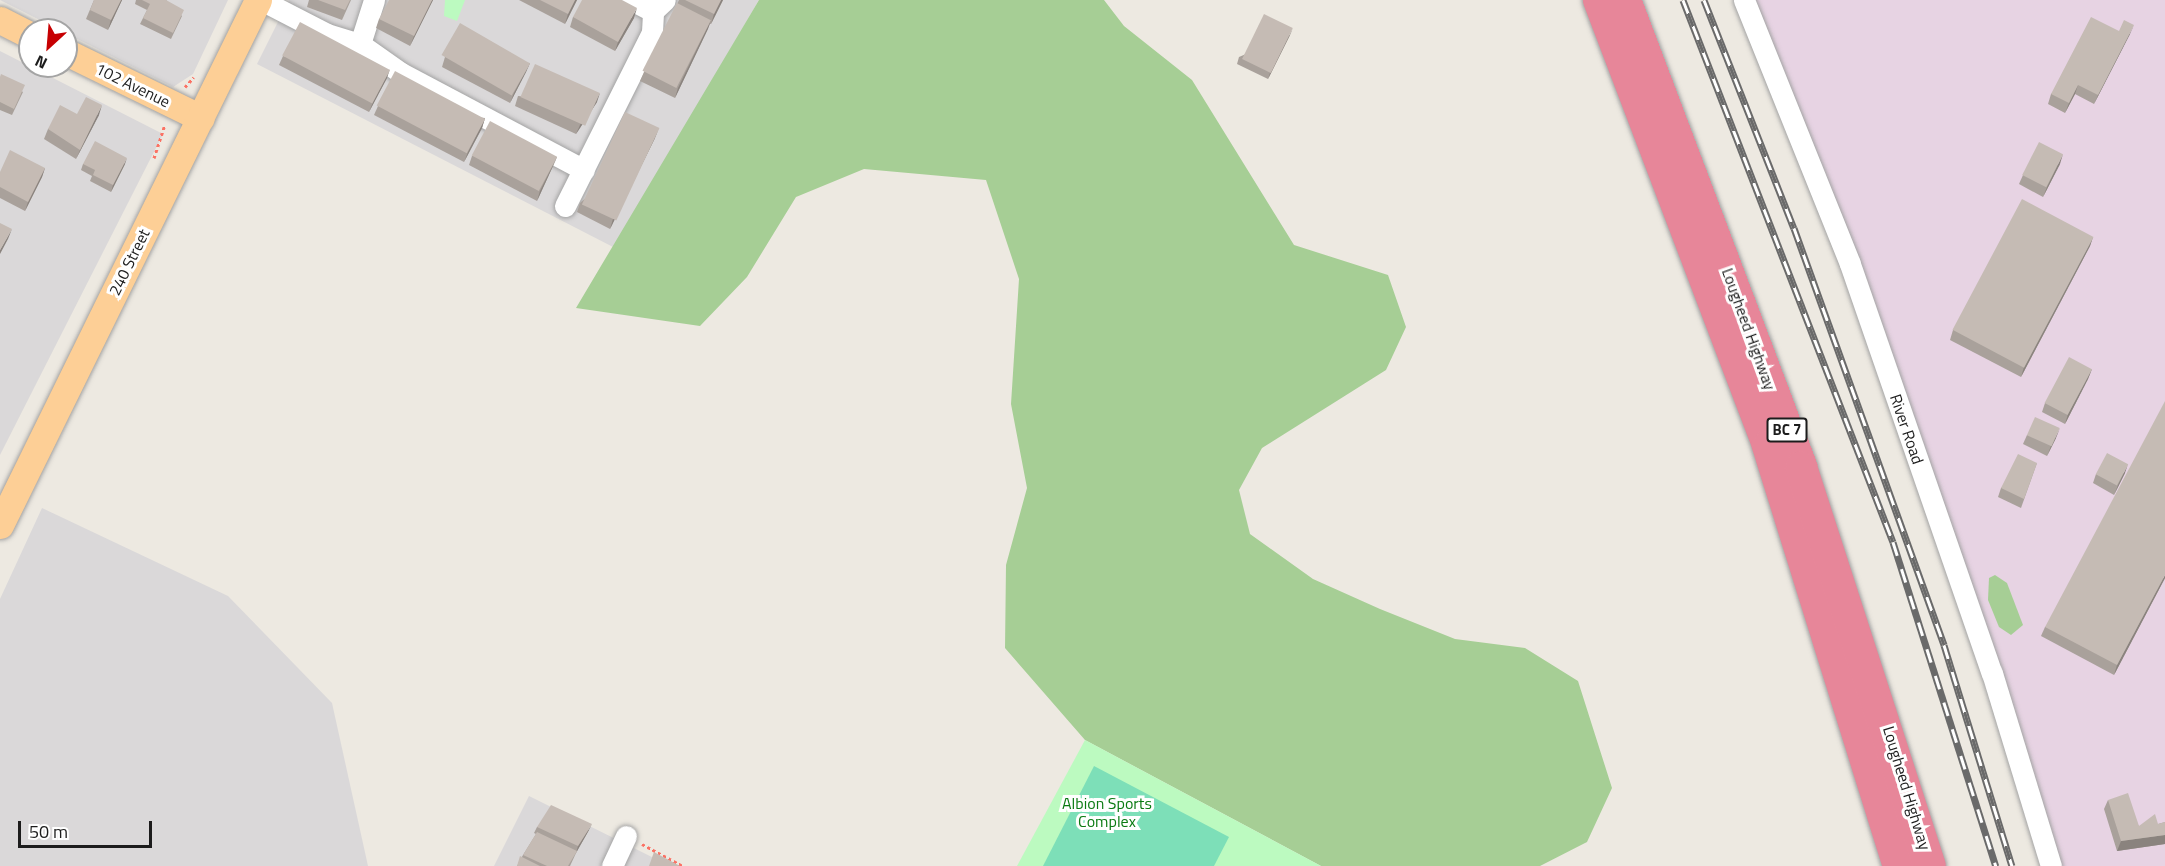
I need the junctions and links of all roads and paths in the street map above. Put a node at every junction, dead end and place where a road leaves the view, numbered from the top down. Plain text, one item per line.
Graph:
1 (259, 0) edge
2 (374, 0) edge
3 (631, 0) edge
4 (1599, 0) edge
5 (1625, 0) edge
6 (1744, 0) edge
7 (659, 6) edge
8 (0, 20) edge
9 (18, 29) edge
10 (360, 44) junction
11 (78, 58) edge
12 (201, 118) junction
13 (584, 170) junction
14 (565, 206) dead end
15 (0, 525) edge
16 (626, 836) dead end
17 (656, 852) edge
18 (612, 866) edge
19 (683, 866) edge
20 (1899, 866) edge
21 (1930, 866) edge
22 (2051, 866) edge

1 - 10 street
1 - 12 main road, 240 Street
2 - 10 street
3 - 7 street
4 - 20 highway, Lougheed Highway / BC 7
5 - 21 highway, Lougheed Highway / BC 7
6 - 22 street, River Road
7 - 13 street
8 - 9 main road
10 - 13 street
11 - 12 main road, 102 Avenue
12 - 15 main road, 240 Street
13 - 14 street
16 - 18 street
17 - 19 path

